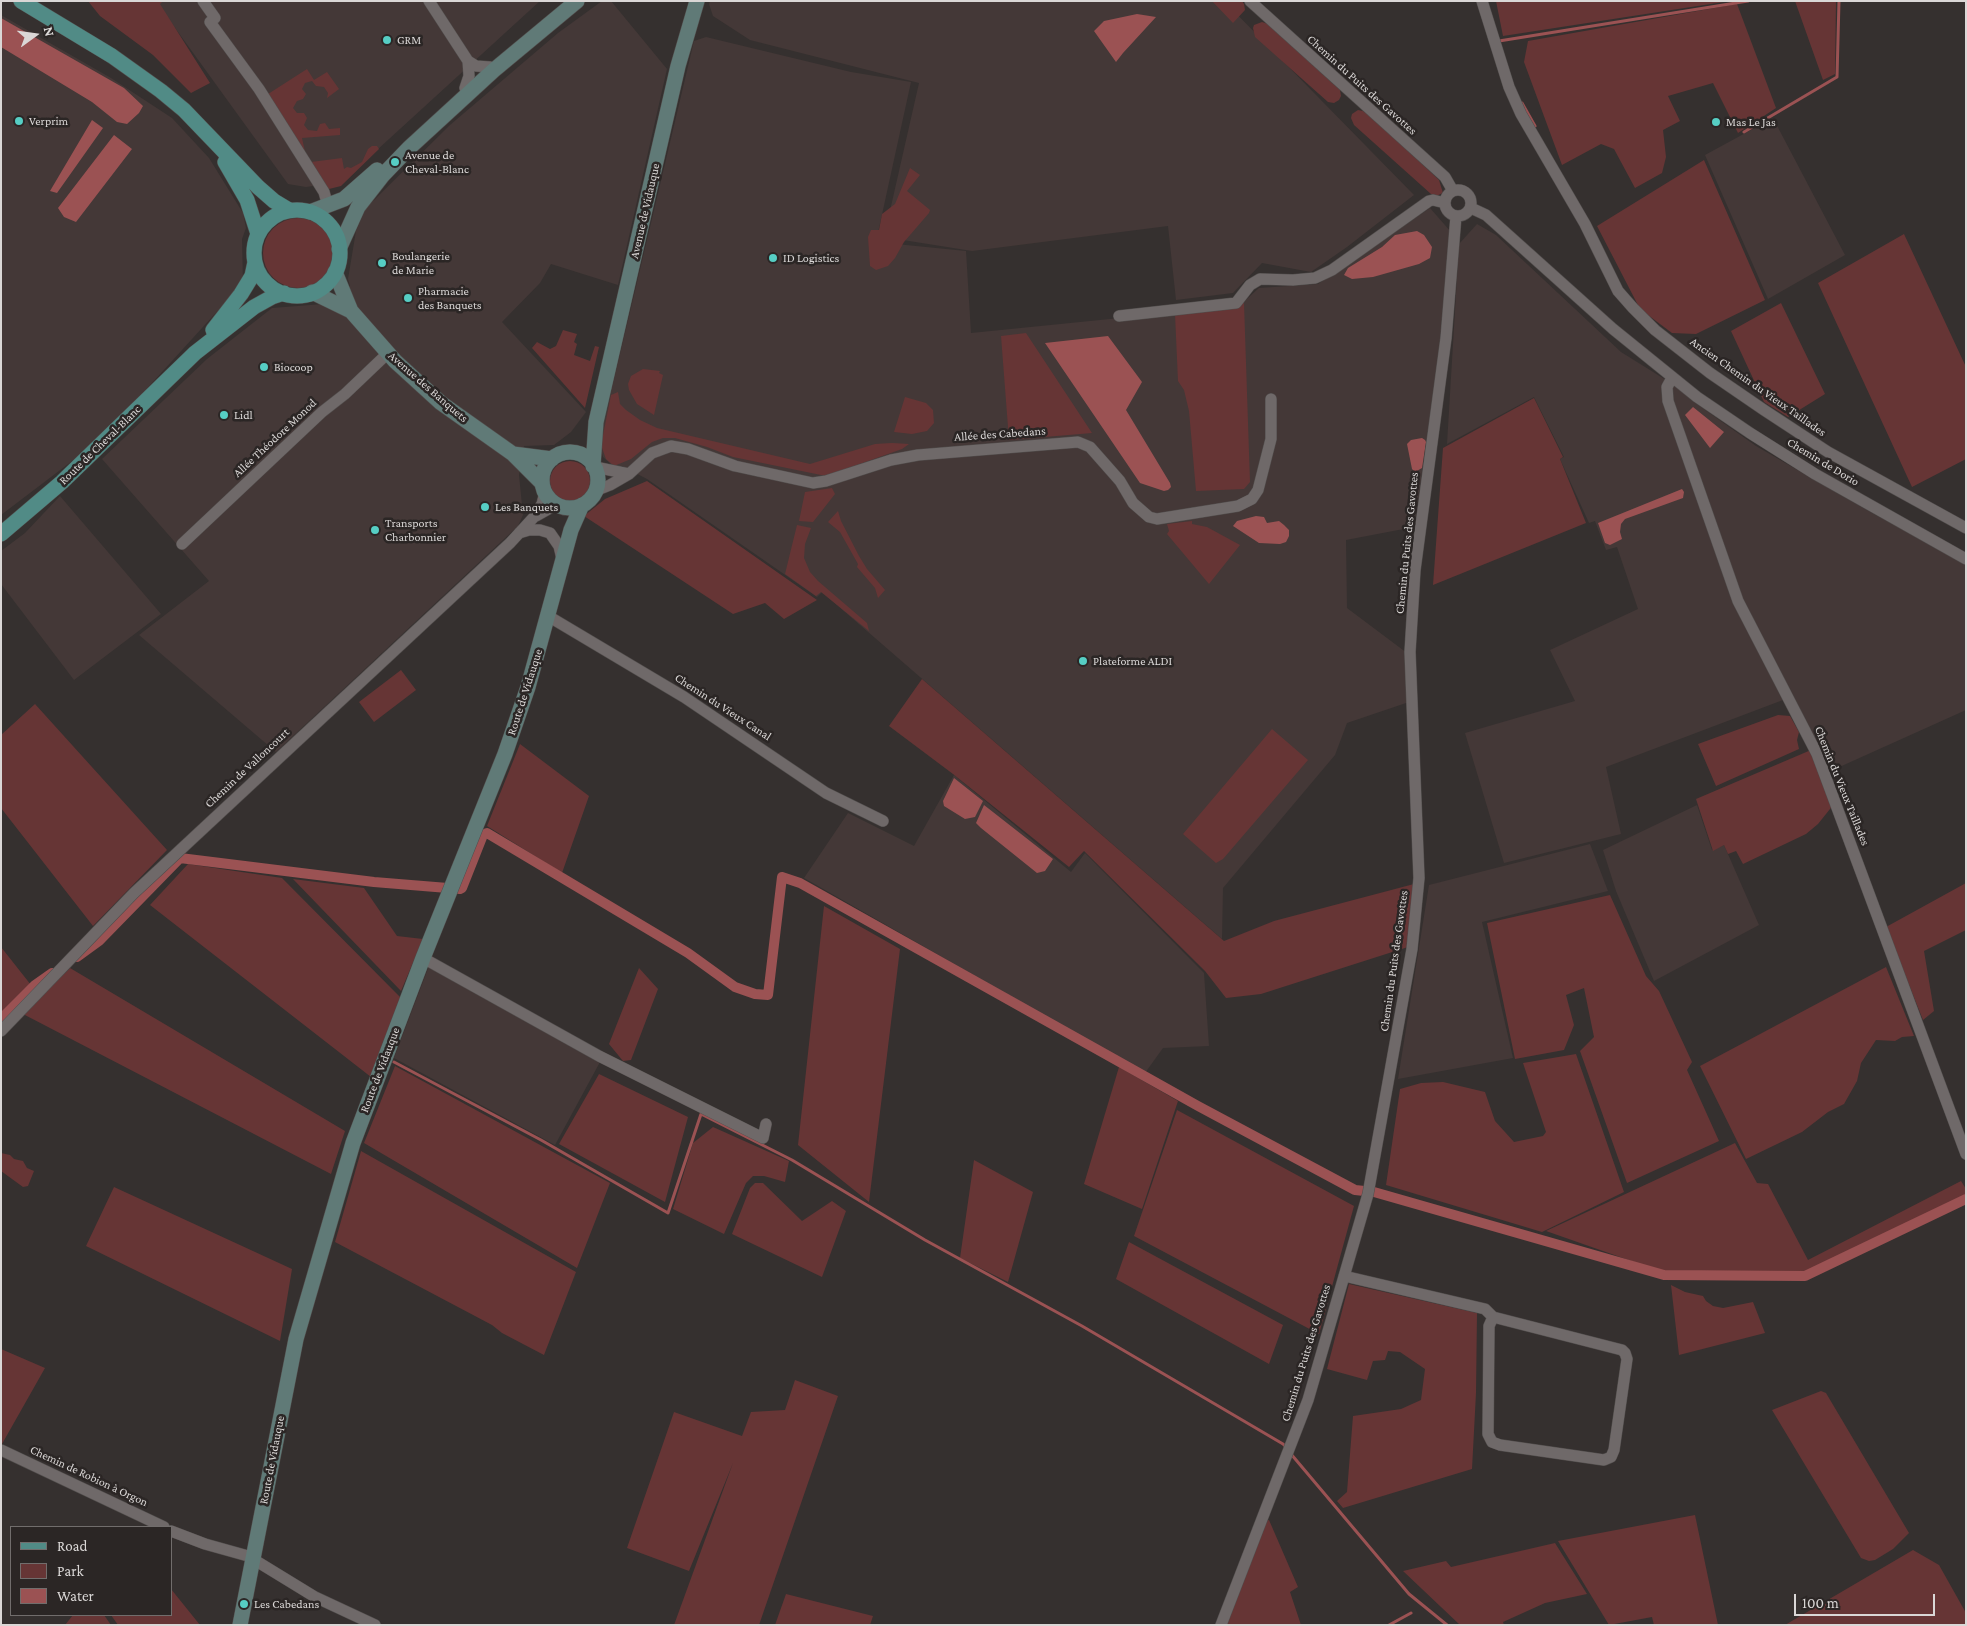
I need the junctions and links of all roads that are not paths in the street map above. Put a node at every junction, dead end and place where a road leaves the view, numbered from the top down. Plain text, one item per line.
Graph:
1 (21, 1) edge
2 (203, 1) edge
3 (428, 1) edge
4 (569, 1) edge
5 (577, 1) edge
6 (697, 1) edge
7 (1250, 1) edge
8 (1482, 1) edge
9 (468, 61) junction
10 (490, 67) junction
11 (465, 88) junction
12 (214, 143) junction
13 (1453, 191) junction
14 (1445, 203) junction
15 (328, 206) junction
16 (1471, 208) junction
17 (290, 210) junction
18 (310, 212) junction
19 (1456, 216) junction
20 (258, 234) junction
21 (339, 249) junction
22 (255, 262) junction
23 (335, 272) junction
24 (312, 292) junction
25 (284, 293) junction
26 (351, 311) junction
27 (1119, 316) dead end
28 (195, 353) junction
29 (388, 353) junction
30 (1672, 378) junction
31 (1271, 399) dead end
32 (596, 422) junction
33 (566, 452) junction
34 (513, 454) junction
35 (552, 459) junction
36 (594, 467) junction
37 (629, 474) junction
38 (543, 488) junction
39 (595, 491) junction
40 (582, 505) junction
41 (560, 506) junction
42 (534, 517) junction
43 (1966, 528) edge
44 (571, 530) junction
45 (519, 533) junction
46 (1, 534) edge
47 (182, 544) dead end
48 (1966, 559) edge
49 (562, 564) junction
50 (548, 616) junction
51 (883, 821) dead end
52 (423, 958) junction
53 (1, 1031) edge
54 (766, 1124) dead end
55 (1966, 1154) edge
56 (1344, 1276) junction
57 (1494, 1317) junction
58 (1, 1450) edge
59 (162, 1526) edge
60 (172, 1531) edge
61 (254, 1561) junction
62 (240, 1625) edge
63 (376, 1625) edge
64 (1221, 1625) edge

1 - 12 main road
2 - 15 street
3 - 9 street
4 - 10 street
5 - 21 street
6 - 32 street, Avenue de Vidauque
7 - 13 street, Chemin du Puits des Gavottes
8 - 43 street, Ancien Chemin du Vieux Taillades
9 - 10 street
9 - 11 street
10 - 11 street
11 - 15 street
12 - 17 main road
12 - 20 main road
13 - 14 street
13 - 16 street
14 - 19 street
14 - 27 street
15 - 18 street
16 - 19 street
16 - 30 street, Chemin de Dorio
17 - 18 main road
17 - 20 main road
18 - 21 main road
19 - 56 street, Chemin du Puits des Gavottes
20 - 22 main road
21 - 23 main road
22 - 25 main road
22 - 28 main road
23 - 24 main road
23 - 26 street, Avenue des Banquets
24 - 25 main road
24 - 26 street, Avenue des Banquets
25 - 28 main road
26 - 29 street, Avenue des Banquets
28 - 46 main road, Route de Cheval-Blanc
29 - 34 street, Avenue des Banquets
29 - 47 street, Allée Théodore Monod
30 - 48 street, Chemin de Dorio
30 - 55 street, Chemin du Vieux Taillades
31 - 37 street, Allée des Cabedans
32 - 33 street, Avenue de Vidauque
32 - 36 street, Avenue de Vidauque
33 - 35 street
33 - 36 street
34 - 35 street, Avenue des Banquets
34 - 38 street, Avenue des Banquets
35 - 38 street
36 - 37 street
36 - 39 street
37 - 39 street, Allée des Cabedans
38 - 41 street
38 - 42 street, Chemin de Valloncourt
39 - 40 street
40 - 41 street
40 - 44 street, Route de Vidauque
41 - 42 street, Chemin de Valloncourt
41 - 44 street
42 - 45 street, Chemin de Valloncourt
44 - 49 street, Route de Vidauque
45 - 49 street
45 - 53 street, Chemin de Valloncourt
49 - 50 street, Route de Vidauque
50 - 51 street, Chemin du Vieux Canal
50 - 52 street, Route de Vidauque
52 - 54 street
52 - 61 street, Route de Vidauque
56 - 57 street
56 - 64 street, Chemin du Puits des Gavottes
57 - 57 street
58 - 59 street, Chemin de Robion à Orgon
60 - 61 street
61 - 62 street, Route de Vidauque
61 - 63 street

